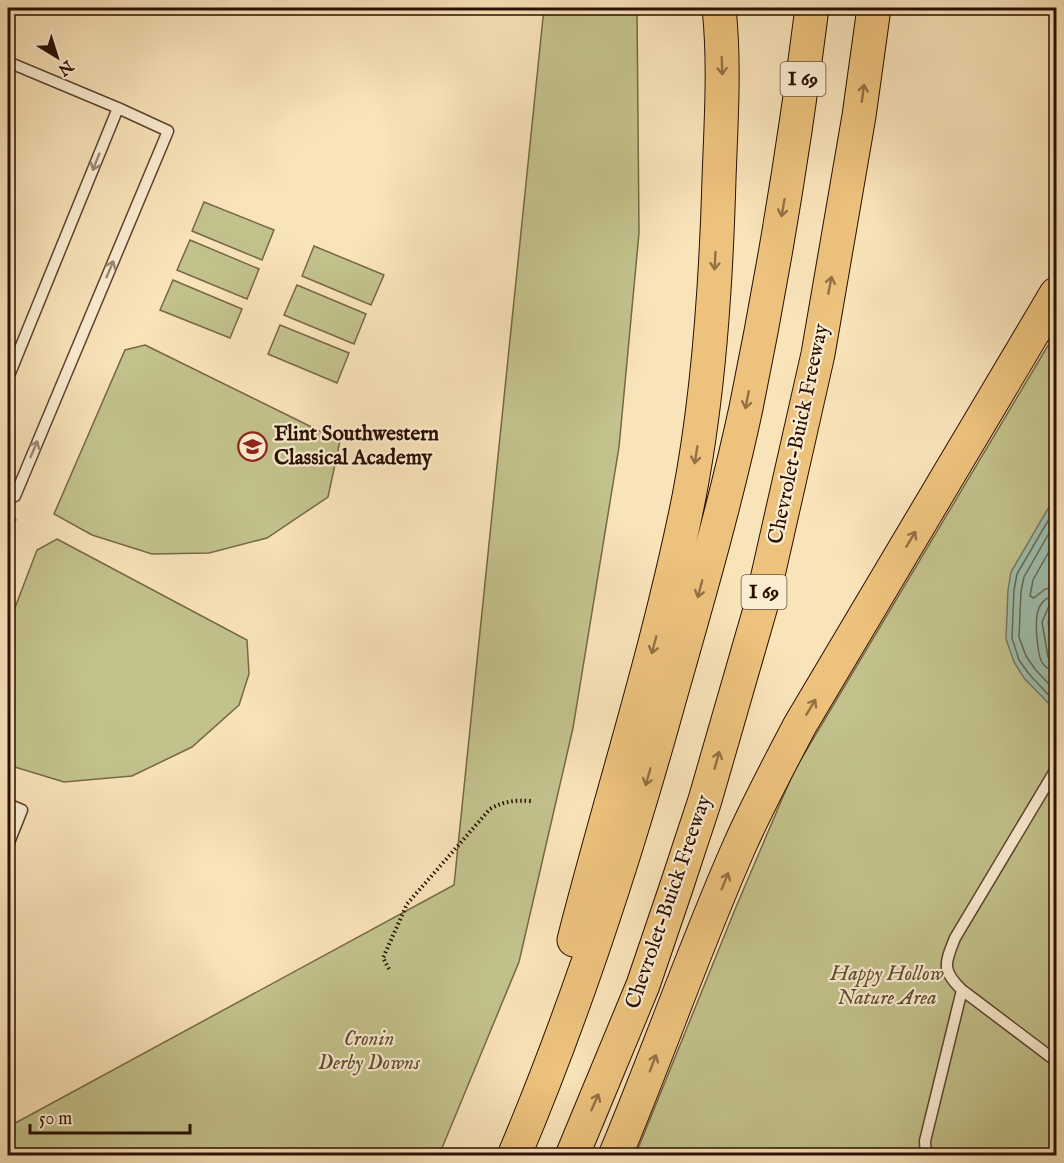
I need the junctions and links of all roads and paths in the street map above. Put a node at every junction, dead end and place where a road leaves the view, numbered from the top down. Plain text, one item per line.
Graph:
1 (719, 8) edge
2 (812, 8) edge
3 (874, 8) edge
4 (8, 62) edge
5 (118, 108) junction
6 (1056, 294) edge
7 (8, 378) edge
8 (8, 494) edge
9 (8, 514) edge
10 (8, 537) edge
11 (1056, 770) edge
12 (531, 801) dead end
13 (8, 804) edge
14 (8, 845) edge
15 (389, 969) dead end
16 (962, 990) junction
17 (1056, 1061) edge
18 (527, 1125) junction
19 (514, 1155) edge
20 (572, 1155) edge
21 (615, 1155) edge
22 (926, 1155) edge

1 -> 18 highway
2 -> 18 highway, I 69
20 -> 3 highway, Chevrolet-Buick Freeway / I 69
4 - 5 lane
5 -> 7 lane
8 -> 5 lane
21 -> 6 highway
9 - 10 path
11 - 16 lane
12 - 15 path
13 - 14 lane
16 - 17 lane
16 - 22 lane
18 - 19 highway, I 69

